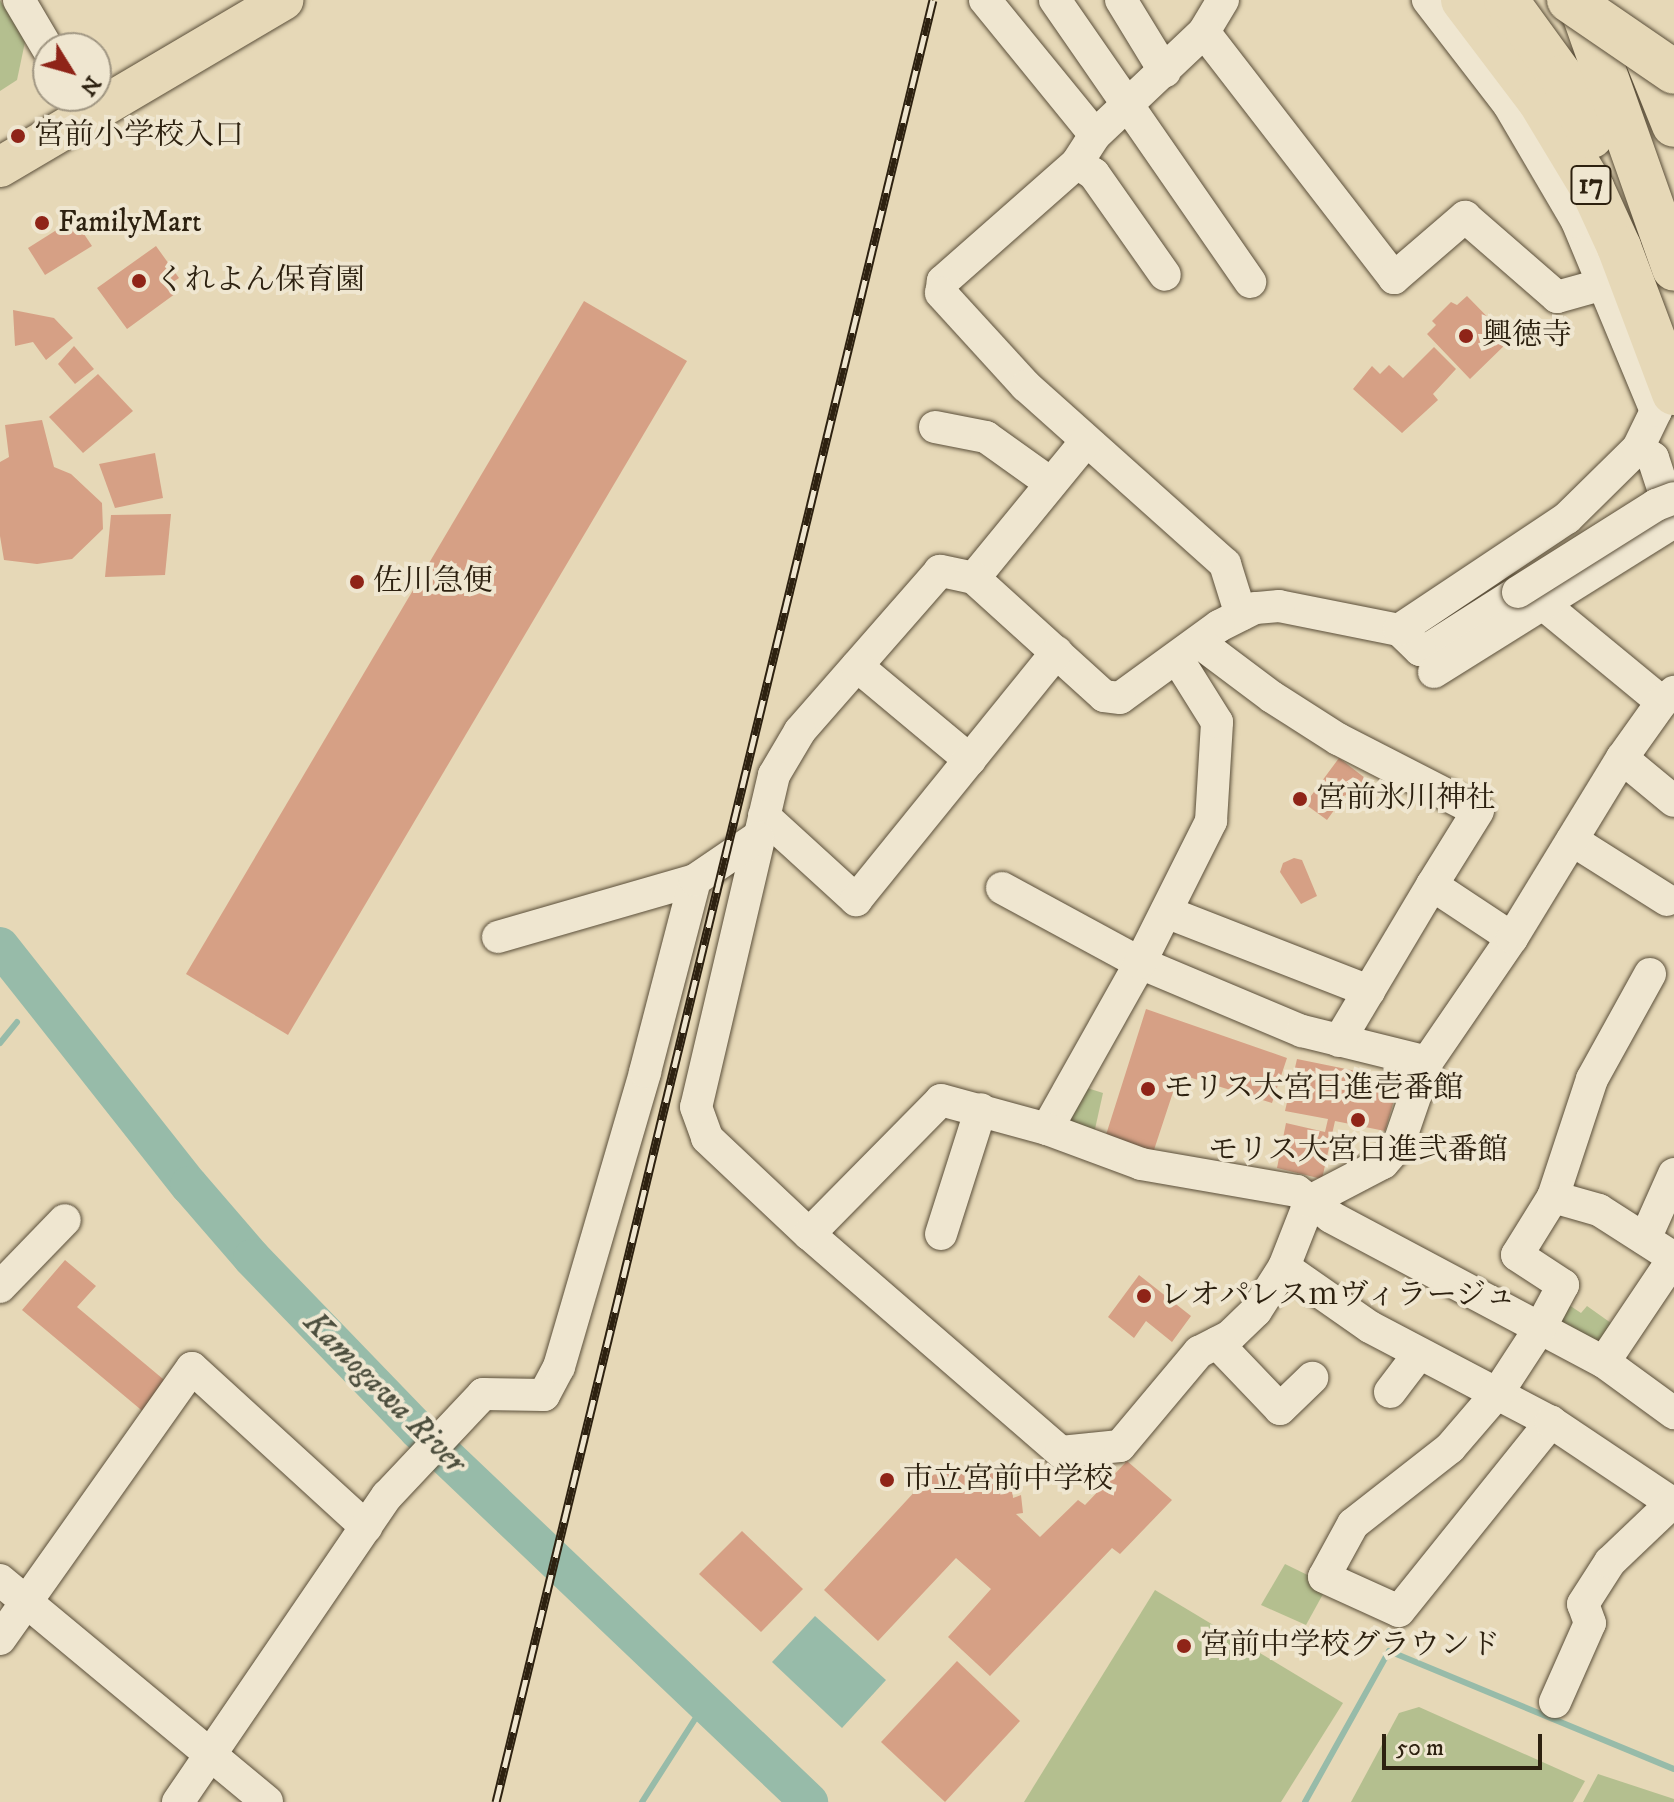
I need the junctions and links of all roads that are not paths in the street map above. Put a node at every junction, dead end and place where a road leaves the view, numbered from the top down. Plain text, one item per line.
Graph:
1 (19, 0) edge
2 (284, 0) edge
3 (985, 0) edge
4 (1055, 0) edge
5 (1121, 0) edge
6 (1223, 0) edge
7 (1428, 0) edge
8 (1463, 0) edge
9 (1506, 0) edge
10 (1569, 0) edge
11 (1579, 0) edge
12 (1600, 0) edge
13 (1619, 0) edge
14 (1664, 0) edge
15 (1674, 31) edge
16 (38, 32) edge
17 (1204, 32) junction
18 (1674, 47) edge
19 (1165, 72) junction
20 (1674, 72) edge
21 (112, 89) edge
22 (1125, 105) junction
23 (72, 112) edge
24 (1674, 125) edge
25 (1095, 135) junction
26 (1077, 163) junction
27 (0, 167) edge
28 (1674, 269) edge
29 (1165, 275) dead end
30 (1250, 282) dead end
31 (1604, 284) junction
32 (1665, 384) edge
33 (935, 427) dead end
34 (1086, 441) junction
35 (1638, 448) junction
36 (1049, 482) junction
37 (1674, 498) edge
38 (1674, 522) edge
39 (974, 578) junction
40 (1530, 598) junction
41 (1241, 615) junction
42 (1399, 630) junction
43 (1188, 650) junction
44 (1057, 652) junction
45 (857, 666) junction
46 (1434, 672) dead end
47 (1668, 697) edge
48 (1622, 758) junction
49 (970, 760) junction
50 (1674, 801) edge
51 (761, 826) junction
52 (1572, 840) junction
53 (695, 880) junction
54 (1432, 885) junction
55 (1002, 888) dead end
56 (1667, 900) dead end
57 (1166, 912) junction
58 (498, 937) dead end
59 (1512, 938) junction
60 (1140, 963) junction
61 (1650, 974) dead end
62 (1369, 991) junction
63 (1339, 1041) junction
64 (1427, 1062) junction
65 (981, 1109) junction
66 (1047, 1129) junction
67 (1674, 1174) edge
68 (1553, 1197) junction
69 (1310, 1201) junction
70 (65, 1220) dead end
71 (809, 1234) junction
72 (941, 1234) dead end
73 (1645, 1239) junction
74 (1284, 1267) junction
75 (0, 1287) edge
76 (1540, 1328) junction
77 (1217, 1343) junction
78 (1419, 1354) junction
79 (1604, 1362) junction
80 (1312, 1378) dead end
81 (1499, 1391) junction
82 (1390, 1392) dead end
83 (1674, 1413) edge
84 (1551, 1422) junction
85 (1673, 1502) edge
86 (366, 1527) junction
87 (0, 1580) edge
88 (27, 1602) junction
89 (0, 1639) edge
90 (1555, 1702) dead end
91 (211, 1755) junction
92 (178, 1802) edge
93 (267, 1802) edge

1 - 16 street
2 - 21 main road
3 - 25 street
4 - 22 street
5 - 19 street
6 - 17 street
7 - 31 street
8 - 32 highway, 17
9 - 32 highway
10 - 20 highway, bridge
11 - 28 highway
12 - 18 highway
13 - 24 highway, bridge
14 - 15 highway
17 - 19 street
17 - 31 street
19 - 22 street
22 - 25 street
22 - 30 street
23 - 27 main road
25 - 26 street
26 - 29 street
26 - 34 street
31 - 32 street
32 - 35 street
33 - 36 street
34 - 36 street
34 - 41 street
35 - 38 street
35 - 42 street
36 - 39 street
37 - 40 street, bridge
38 - 40 street
39 - 44 street
39 - 45 street
40 - 42 street
40 - 46 street
40 - 47 street
41 - 42 street
41 - 43 street
43 - 44 street
43 - 54 street
43 - 57 street
44 - 49 street
45 - 49 street
45 - 51 street
47 - 48 street
48 - 50 street
48 - 52 street
49 - 51 street
51 - 53 street
51 - 71 street
52 - 56 street
52 - 59 street
53 - 58 street
53 - 86 street
54 - 59 street
54 - 62 street
55 - 60 street
57 - 60 street
57 - 62 street
59 - 64 street
60 - 63 street
60 - 66 street
61 - 68 street
62 - 63 street
63 - 64 street
64 - 69 street
65 - 66 street
65 - 71 street
65 - 72 street
66 - 69 street
67 - 73 street
68 - 73 street
68 - 76 street
69 - 74 street
69 - 76 street
70 - 75 street
71 - 77 street
73 - 79 street
74 - 77 street
74 - 78 street
76 - 79 street
76 - 81 street
77 - 80 street
78 - 81 street
78 - 82 street
79 - 83 street
81 - 84 street
81 - 84 street
84 - 85 street
85 - 90 street
86 - 88 street
86 - 91 street
87 - 88 street
88 - 89 street
88 - 91 street
91 - 92 street
91 - 93 street

